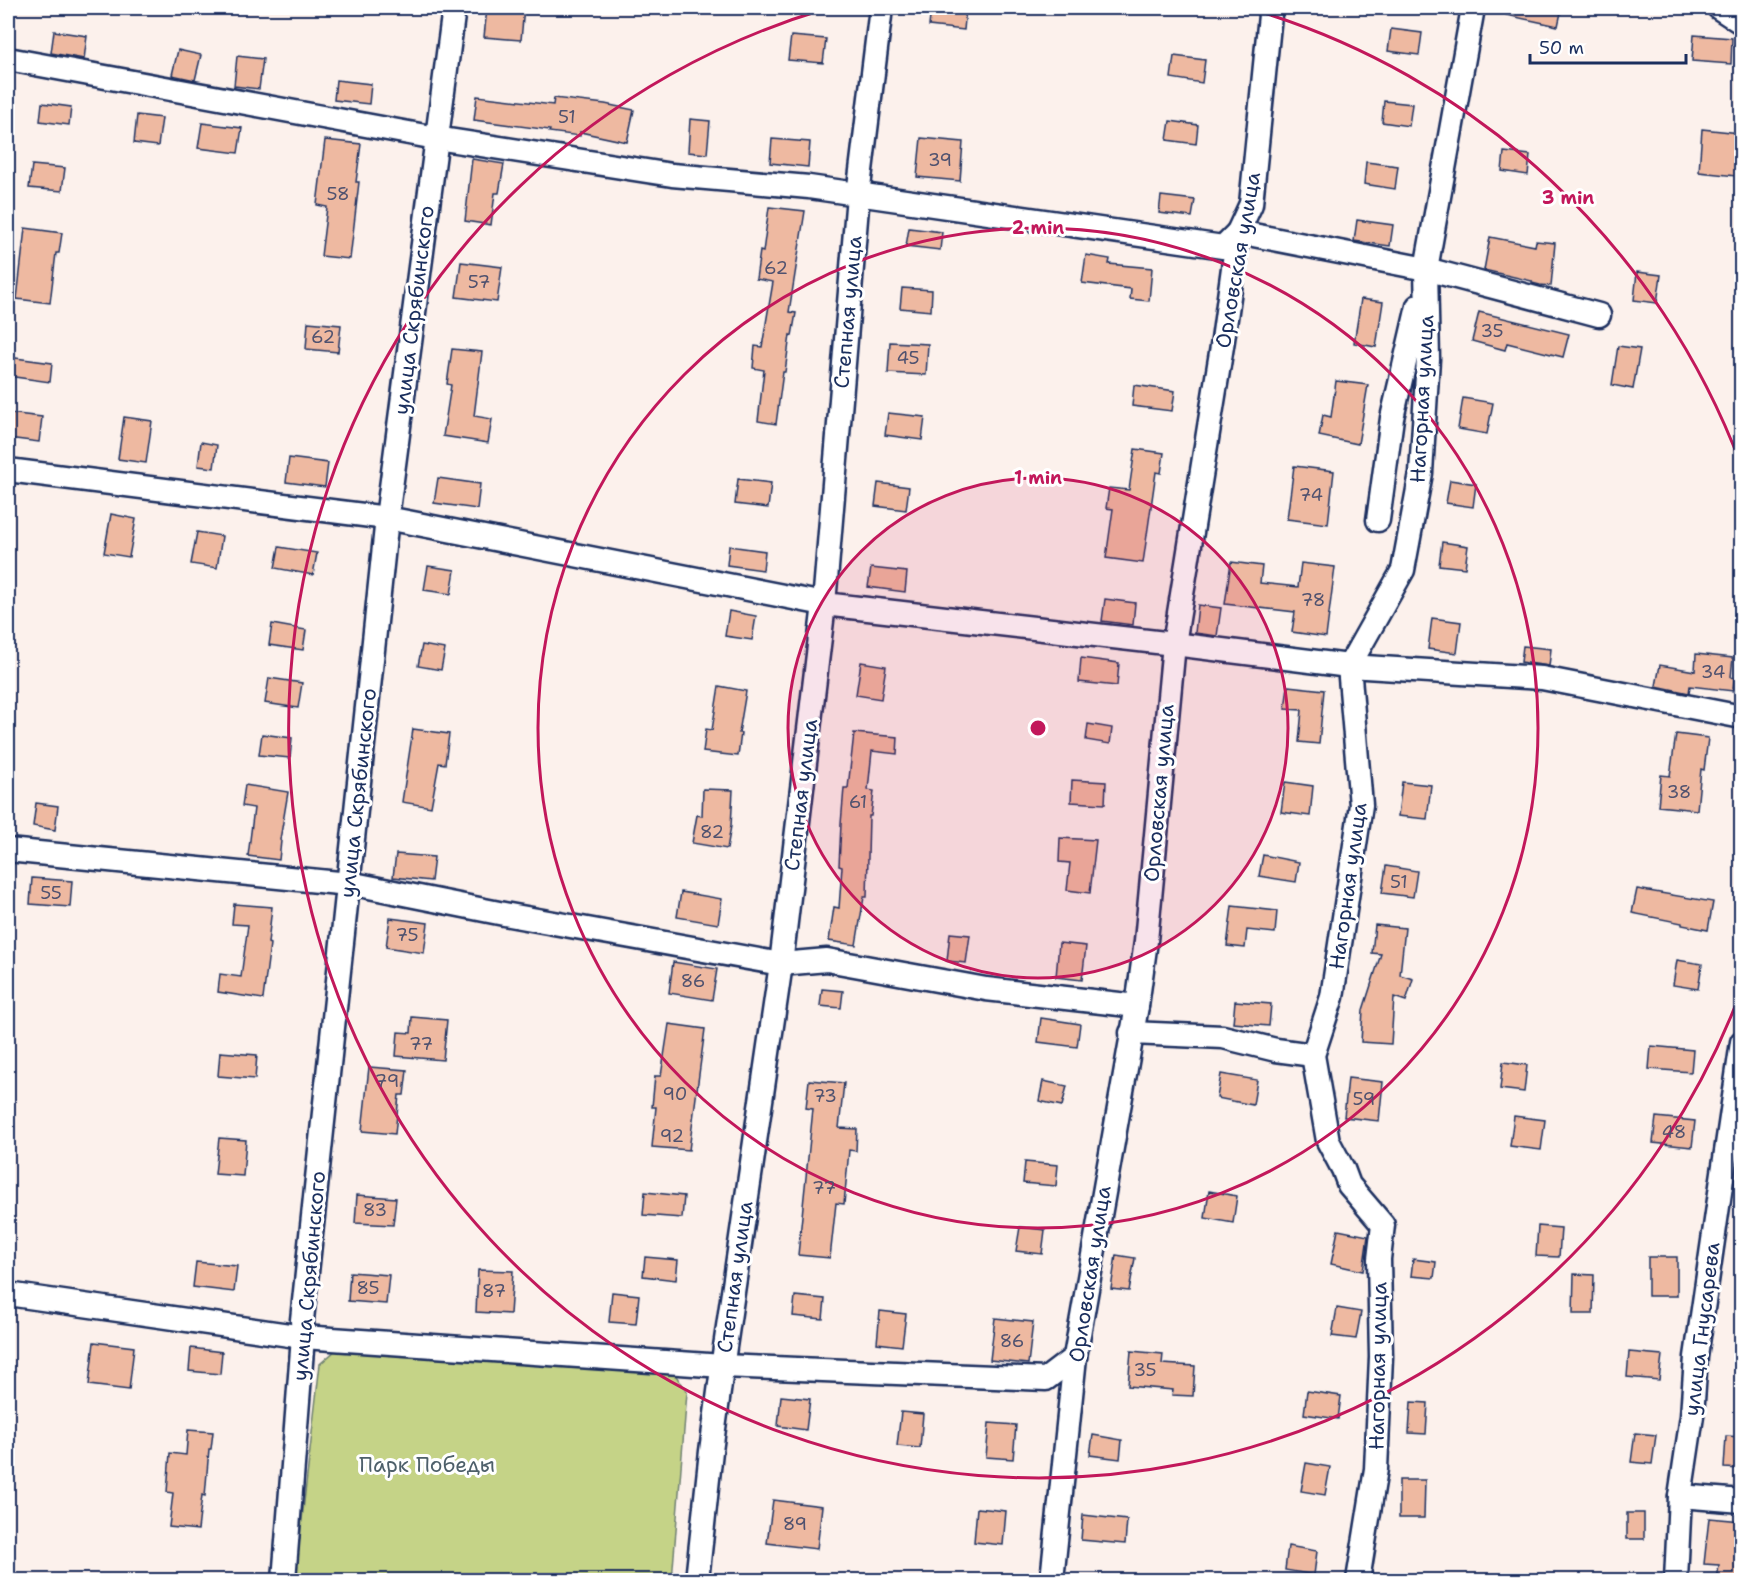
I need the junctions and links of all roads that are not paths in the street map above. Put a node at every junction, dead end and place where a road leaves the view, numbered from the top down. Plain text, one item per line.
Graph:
1 (454, 8) edge
2 (881, 8) edge
3 (1268, 8) edge
4 (1473, 8) edge
5 (1719, 8) edge
6 (1742, 23) edge
7 (8, 59) edge
8 (436, 138) junction
9 (858, 195) junction
10 (1238, 232) junction
11 (1426, 269) junction
12 (1599, 315) dead end
13 (8, 470) edge
14 (387, 518) junction
15 (1378, 520) dead end
16 (824, 603) junction
17 (1174, 644) junction
18 (1349, 666) junction
19 (1742, 717) edge
20 (8, 850) edge
21 (348, 885) junction
22 (781, 964) junction
23 (1137, 1006) junction
24 (1131, 1033) junction
25 (1742, 1042) edge
26 (1313, 1055) junction
27 (1737, 1106) edge
28 (8, 1294) edge
29 (303, 1337) junction
30 (1075, 1357) junction
31 (723, 1366) junction
32 (1680, 1496) junction
33 (1742, 1501) edge
34 (284, 1581) edge
35 (697, 1581) edge
36 (1052, 1581) edge
37 (1358, 1581) edge
38 (1676, 1581) edge

1 - 8 street, улица Скрябинского
2 - 9 street, Степная улица
3 - 10 street, Орловская улица
4 - 11 street, Нагорная улица
5 - 6 street
7 - 8 street
8 - 9 street
8 - 14 street, улица Скрябинского
9 - 10 street
9 - 16 street, Степная улица
10 - 11 street
10 - 17 street, Орловская улица
11 - 12 street
11 - 15 street
11 - 18 street, Нагорная улица
13 - 14 street
14 - 16 street
14 - 21 street, улица Скрябинского
16 - 17 street
16 - 22 street, Степная улица
17 - 18 street
17 - 23 street, Орловская улица
18 - 19 street
18 - 26 street, Нагорная улица
20 - 21 street
21 - 22 street
21 - 29 street, улица Скрябинского
22 - 23 street
22 - 31 street, Степная улица
23 - 24 street, Орловская улица
24 - 26 street
24 - 30 street, Орловская улица
25 - 27 street, улица Гнусарева
26 - 37 street, Нагорная улица
27 - 32 street, улица Гнусарева
28 - 29 street
29 - 31 street
29 - 34 street, улица Скрябинского
30 - 31 street
30 - 36 street, Орловская улица
31 - 35 street, Степная улица
32 - 33 street
32 - 38 street, улица Гнусарева

